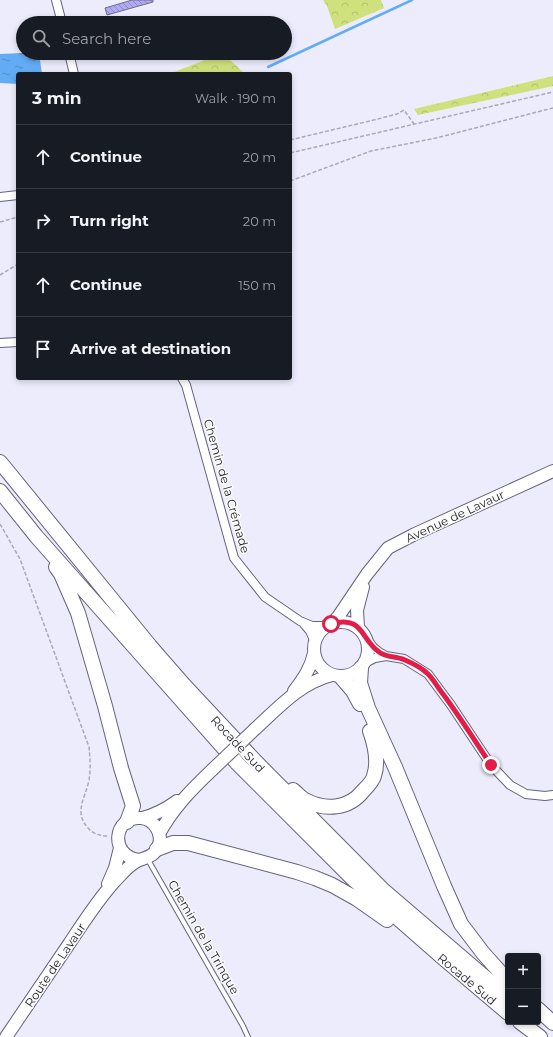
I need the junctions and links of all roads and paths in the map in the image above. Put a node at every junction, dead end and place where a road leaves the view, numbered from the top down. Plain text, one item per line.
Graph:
1 (56, 0) edge
2 (60, 16) edge
3 (71, 60) edge
4 (74, 72) edge
5 (553, 92) edge
6 (553, 108) edge
7 (414, 124) junction
8 (292, 140) edge
9 (292, 153) edge
10 (292, 180) edge
11 (16, 195) edge
12 (0, 197) edge
13 (16, 218) edge
14 (0, 222) edge
15 (16, 265) edge
16 (0, 275) edge
17 (16, 342) edge
18 (0, 343) edge
19 (183, 380) edge
20 (0, 462) edge
21 (553, 471) edge
22 (0, 491) edge
23 (0, 524) edge
24 (36, 536) junction
25 (367, 574) junction
26 (300, 621) junction
27 (328, 625) junction
28 (358, 627) junction
29 (366, 639) junction
30 (314, 648) junction
31 (386, 656) junction
32 (363, 665) junction
33 (337, 676) junction
34 (290, 697) junction
35 (256, 762) junction
36 (186, 795) junction
37 (553, 795) edge
38 (142, 818) junction
39 (127, 822) junction
40 (159, 834) junction
41 (119, 842) junction
42 (148, 856) junction
43 (103, 894) junction
44 (442, 957) junction
45 (505, 978) edge
46 (505, 993) edge
47 (505, 1010) edge
48 (541, 1012) edge
49 (541, 1019) edge
50 (553, 1022) edge
51 (524, 1025) edge
52 (553, 1028) edge
53 (0, 1031) edge
54 (5, 1037) edge
55 (247, 1037) edge
56 (540, 1037) edge

1 - 2 street
3 - 4 street
5 - 7 path
6 - 10 path
7 - 8 path
7 - 9 path
11 - 12 street
13 - 14 path
15 - 16 path
17 - 18 street
19 - 26 street, Chemin de la Crémade
20 - 35 highway, Rocade Sud
21 - 25 main road, Avenue de Lavaur
22 - 24 highway, Rocade Sud
23 - 41 path
24 - 39 highway
24 - 44 highway, Rocade Sud
25 - 27 main road, Avenue de Lavaur
25 - 28 main road
26 - 27 street
26 - 30 street
27 - 28 main road
27 - 30 main road
28 - 29 main road
29 - 31 street
29 - 32 main road
30 - 33 main road
30 - 34 main road
31 - 32 street
31 - 37 street
32 - 33 main road
32 - 45 highway
33 - 34 main road
33 - 35 highway
34 - 36 main road, bridge
35 - 46 highway, Rocade Sud
36 - 38 main road
36 - 40 main road
38 - 39 main road
38 - 40 main road
39 - 41 main road
40 - 42 main road
41 - 42 main road
41 - 43 main road
42 - 43 main road
42 - 44 highway
42 - 55 lane, Chemin de la Trinque
43 - 54 main road, Route de Lavaur
44 - 47 highway, Rocade Sud
48 - 50 highway
49 - 52 highway
51 - 56 highway
53 - 54 lane

